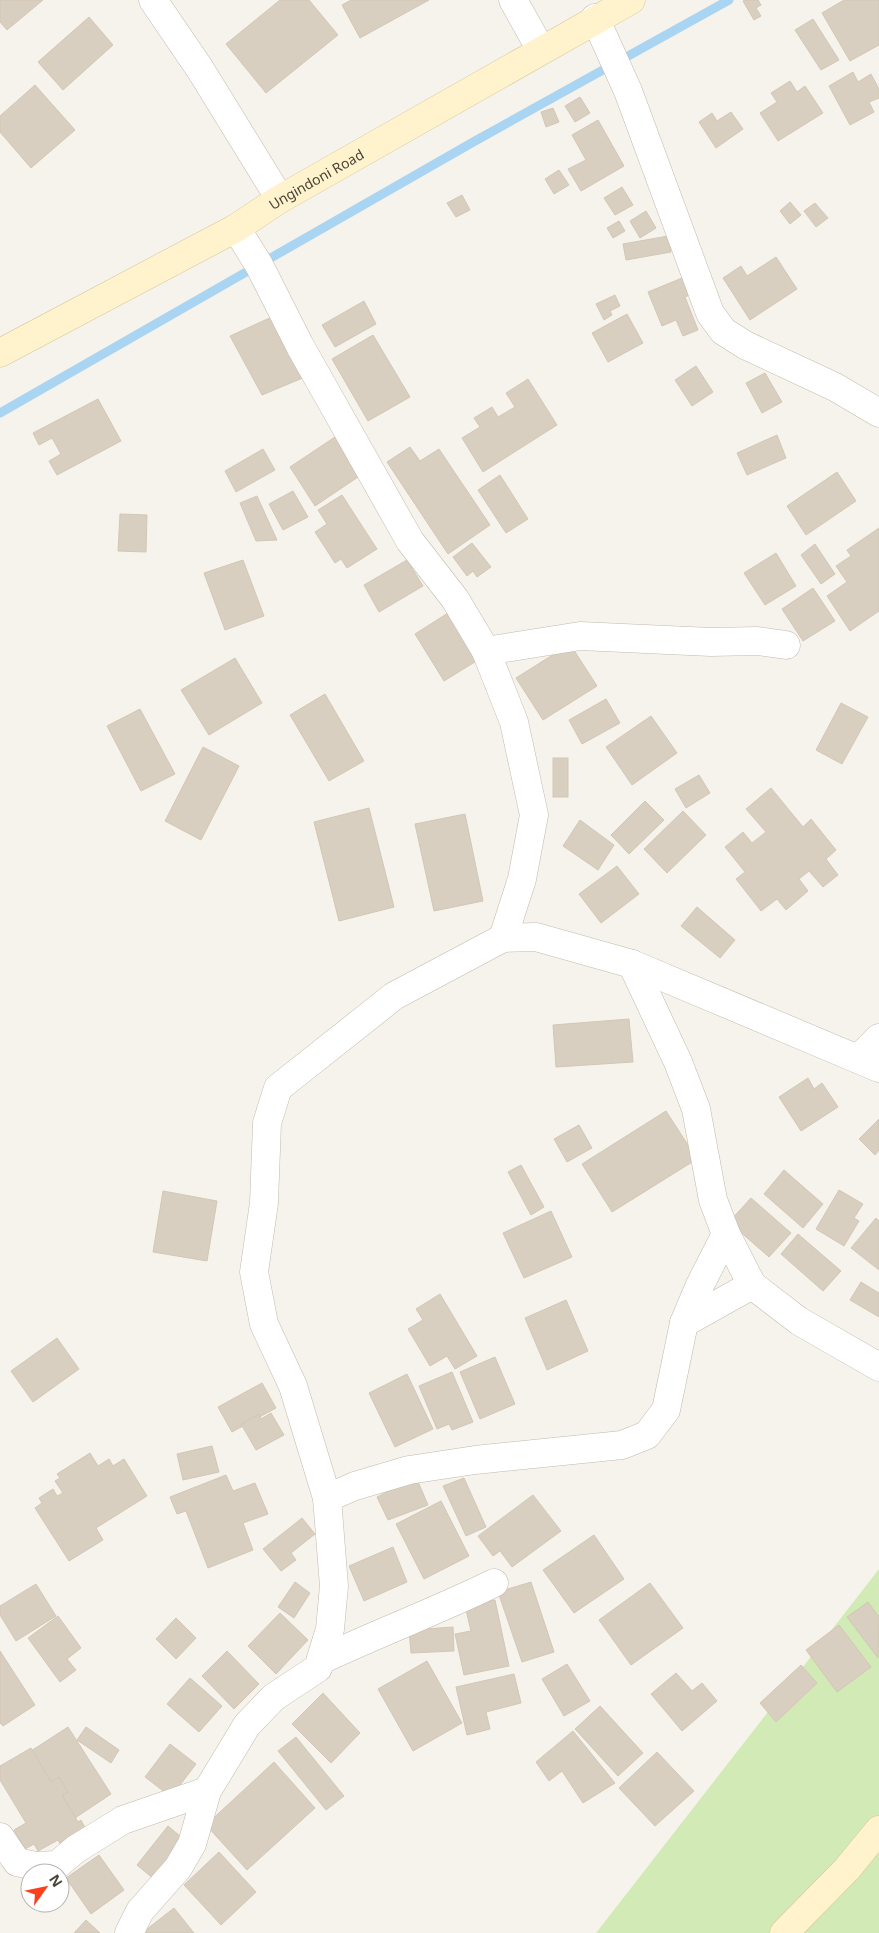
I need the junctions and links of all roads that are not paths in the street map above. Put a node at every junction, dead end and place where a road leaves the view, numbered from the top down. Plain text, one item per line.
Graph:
1 (153, 0) edge
2 (513, 0) edge
3 (630, 0) edge
4 (595, 18) junction
5 (541, 50) junction
6 (280, 199) junction
7 (236, 228) junction
8 (0, 353) edge
9 (879, 413) edge
10 (786, 644) dead end
11 (486, 651) junction
12 (503, 938) junction
13 (632, 964) junction
14 (879, 1038) edge
15 (868, 1064) edge
16 (726, 1234) junction
17 (752, 1284) junction
18 (684, 1323) junction
19 (879, 1367) edge
20 (327, 1498) junction
21 (494, 1584) dead end
22 (321, 1660) junction
23 (207, 1791) junction
24 (879, 1830) edge
25 (0, 1837) edge
26 (130, 1933) edge
27 (784, 1933) edge

1 - 6 street
2 - 5 street
3 - 4 main road, Ungindoni Road
4 - 5 main road, Ungindoni Road
4 - 9 street
5 - 6 main road, Ungindoni Road
6 - 7 main road, Ungindoni Road
7 - 8 main road, Ungindoni Road
7 - 11 street
10 - 11 street
11 - 12 street
12 - 13 street
12 - 20 street
13 - 15 street
13 - 16 street
14 - 15 street
16 - 17 street
16 - 18 street
17 - 18 street
17 - 19 street
18 - 20 street
20 - 22 street
21 - 22 street
22 - 23 street
23 - 25 street
23 - 26 street
24 - 27 main road

